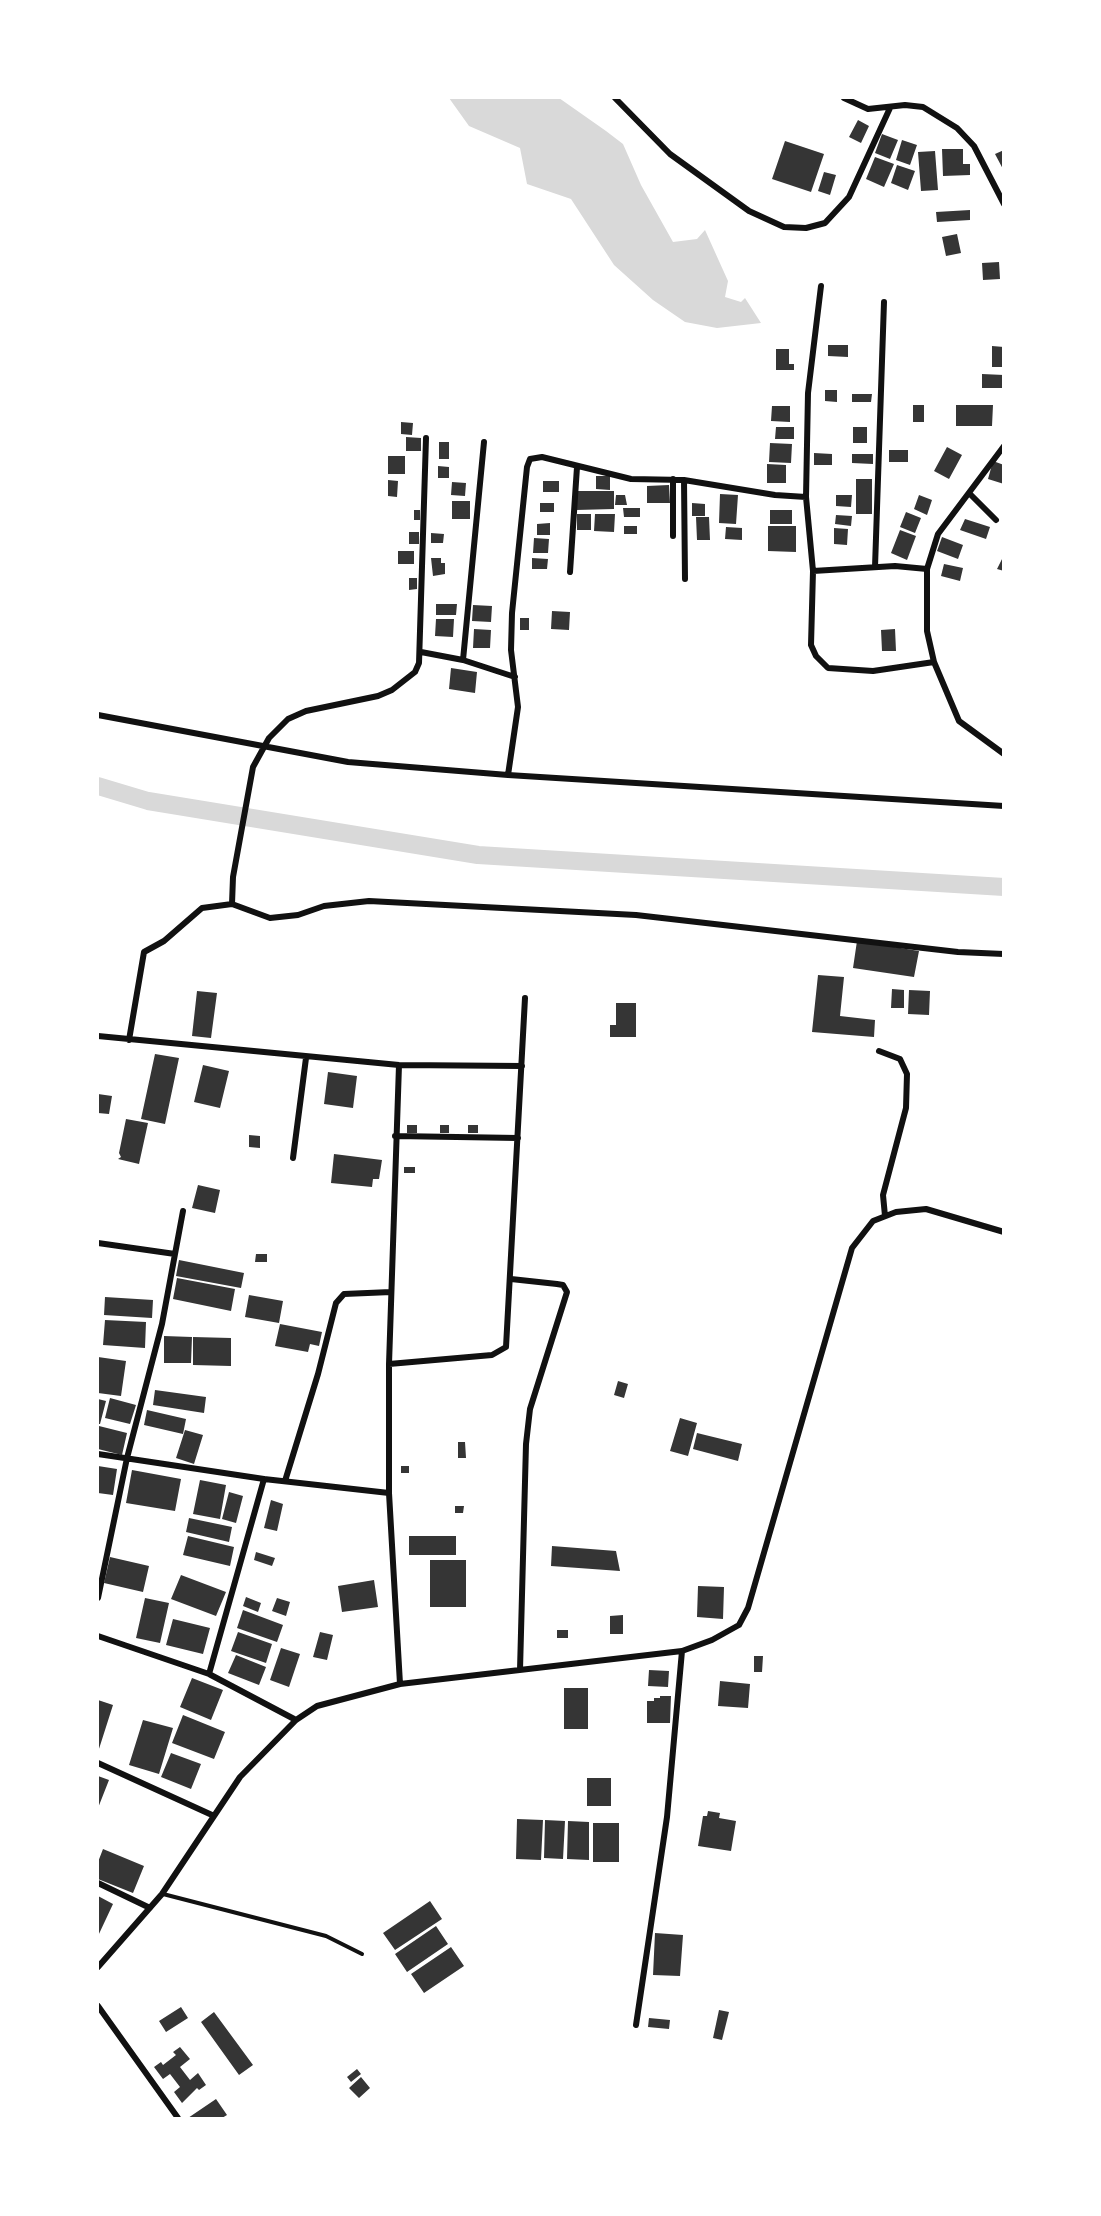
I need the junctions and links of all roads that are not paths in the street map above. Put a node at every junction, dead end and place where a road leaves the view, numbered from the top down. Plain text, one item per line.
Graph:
1 (615, 98) edge
2 (844, 98) edge
3 (890, 108) junction
4 (1004, 204) edge
5 (821, 286) dead end
6 (884, 302) dead end
7 (426, 438) dead end
8 (484, 442) dead end
9 (1004, 446) edge
10 (577, 467) junction
11 (673, 479) junction
12 (684, 480) junction
13 (969, 493) junction
14 (806, 496) junction
15 (996, 520) dead end
16 (673, 536) dead end
17 (875, 567) junction
18 (927, 569) junction
19 (813, 571) junction
20 (570, 572) dead end
21 (685, 579) dead end
22 (421, 652) junction
23 (463, 660) junction
24 (934, 662) junction
25 (515, 677) junction
26 (98, 715) edge
27 (1003, 753) edge
28 (508, 776) junction
29 (1004, 806) edge
30 (232, 904) junction
31 (1004, 954) edge
32 (525, 998) dead end
33 (98, 1036) edge
34 (129, 1040) junction
35 (879, 1051) dead end
36 (306, 1058) junction
37 (399, 1065) junction
38 (522, 1066) junction
39 (395, 1136) junction
40 (518, 1138) junction
41 (293, 1158) dead end
42 (183, 1211) dead end
43 (885, 1216) junction
44 (1004, 1232) edge
45 (98, 1243) edge
46 (175, 1254) junction
47 (511, 1279) junction
48 (391, 1292) junction
49 (389, 1364) junction
50 (98, 1454) edge
51 (127, 1458) junction
52 (264, 1479) junction
53 (285, 1481) junction
54 (389, 1494) junction
55 (98, 1598) edge
56 (98, 1636) edge
57 (682, 1651) junction
58 (520, 1670) junction
59 (209, 1674) junction
60 (400, 1684) junction
61 (296, 1719) junction
62 (98, 1762) edge
63 (212, 1815) junction
64 (98, 1883) edge
65 (162, 1894) junction
66 (150, 1908) junction
67 (362, 1954) dead end
68 (98, 1967) edge
69 (98, 2006) edge
70 (636, 2025) dead end
71 (178, 2118) edge

1 - 3 street
2 - 3 street
3 - 4 street
5 - 14 street
6 - 17 street
7 - 22 street
8 - 23 street
9 - 13 street
10 - 11 street
10 - 20 street
10 - 25 street
11 - 12 street
11 - 16 street
12 - 14 street
12 - 21 street
13 - 15 street
13 - 18 street
14 - 19 street
17 - 18 street
17 - 19 street
18 - 24 street
19 - 24 street
22 - 23 street
22 - 30 street
23 - 25 street
24 - 27 street
25 - 28 street
26 - 28 street
28 - 29 street
30 - 31 street
30 - 34 street
32 - 38 street
33 - 34 street
34 - 36 street
35 - 43 street
36 - 37 street
36 - 41 street
37 - 38 street
37 - 39 street
38 - 40 street
39 - 40 street
39 - 48 street
40 - 47 street
42 - 46 street
43 - 44 street
43 - 57 street
45 - 46 street
46 - 51 street
47 - 49 street
47 - 58 street
48 - 49 street
48 - 53 street
49 - 54 street
50 - 51 street
51 - 52 street
51 - 55 street
52 - 53 street
52 - 59 street
53 - 54 street
54 - 60 street
56 - 59 street
57 - 58 street
57 - 70 street
58 - 60 street
59 - 61 street
60 - 61 street
61 - 63 street
62 - 63 street
63 - 65 street
64 - 66 street
65 - 66 street
65 - 67 lane
66 - 68 street
69 - 71 street

